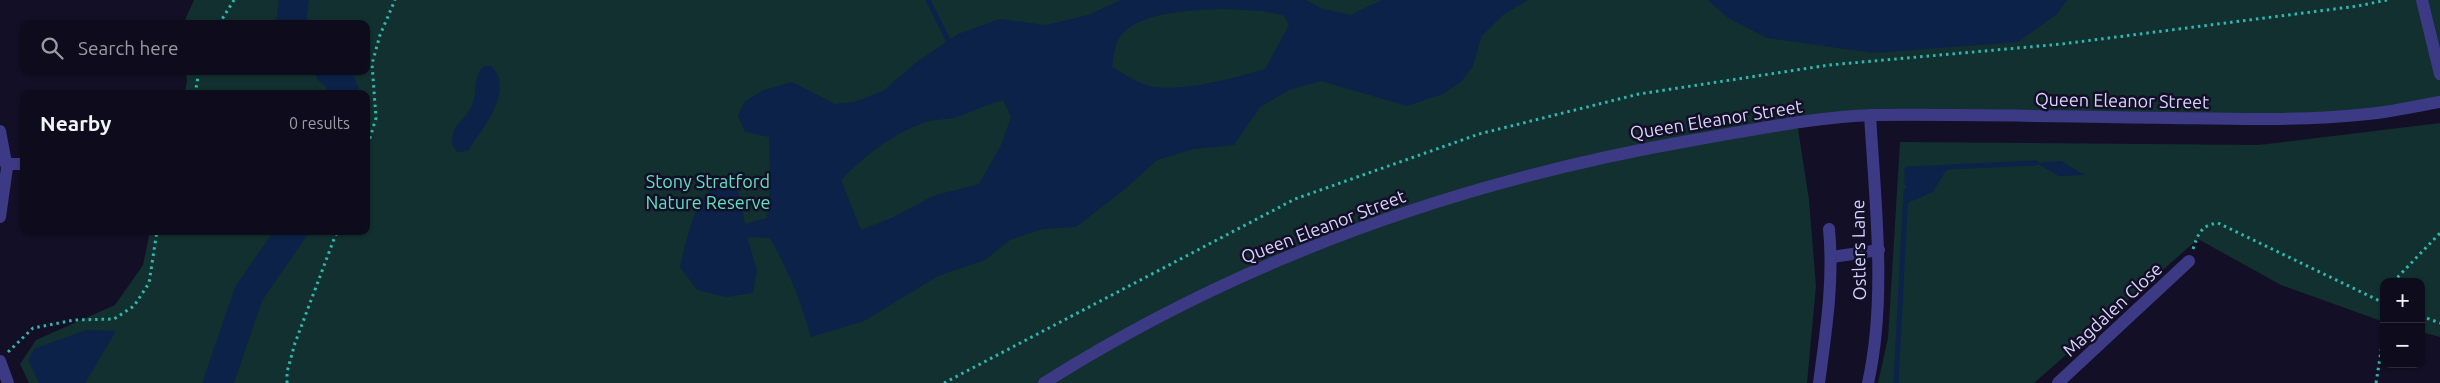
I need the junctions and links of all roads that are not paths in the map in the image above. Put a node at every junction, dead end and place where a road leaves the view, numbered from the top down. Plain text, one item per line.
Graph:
1 (2422, 0) edge
2 (2440, 74) edge
3 (2440, 102) edge
4 (1870, 115) junction
5 (0, 130) edge
6 (6, 164) junction
7 (20, 164) edge
8 (0, 217) edge
9 (1829, 229) dead end
10 (1879, 250) junction
11 (1832, 258) junction
12 (2190, 261) road end
13 (3, 357) edge
14 (8, 383) edge
15 (1044, 383) edge
16 (1819, 383) edge
17 (1868, 383) edge
18 (2058, 383) edge

1 - 2 street
3 - 4 street, Queen Eleanor Street
4 - 10 street, Ostlers Lane
4 - 15 street, Queen Eleanor Street
5 - 6 street
6 - 7 street
6 - 8 street
9 - 11 street
10 - 11 street
10 - 17 street, Ostlers Lane
11 - 16 street
12 - 18 street, Magdalen Close
13 - 14 street

